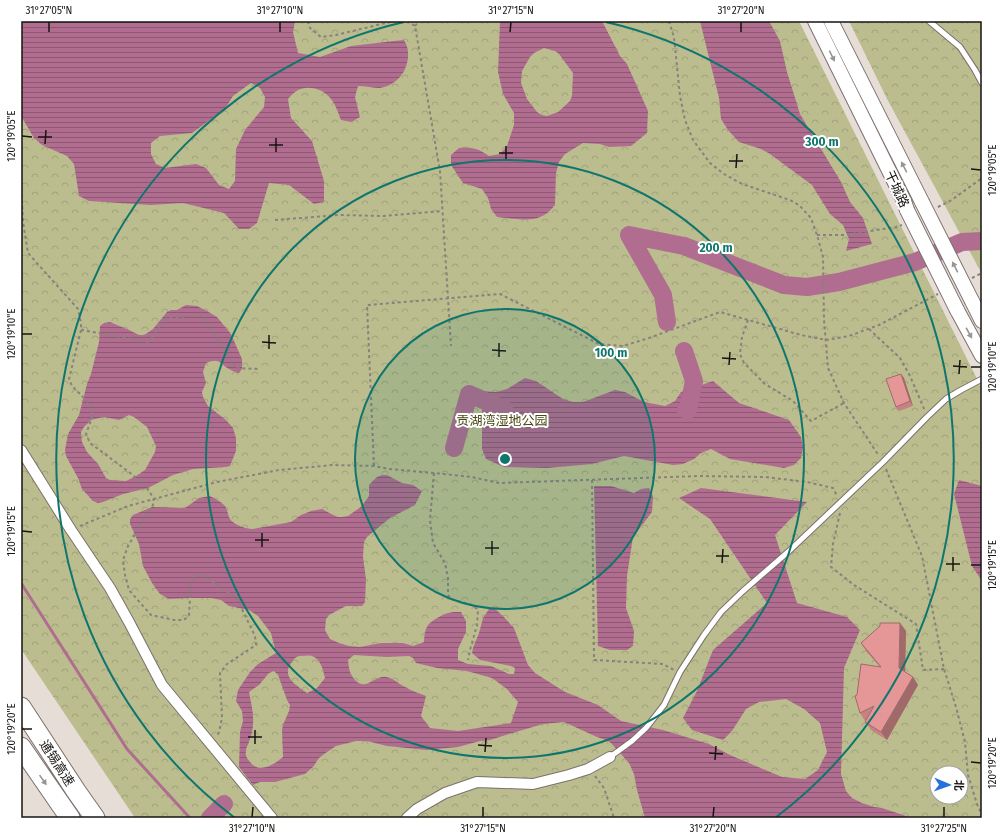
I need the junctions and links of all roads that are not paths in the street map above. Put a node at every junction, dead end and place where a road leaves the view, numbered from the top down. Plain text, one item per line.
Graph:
1 (815, 21) edge
2 (831, 21) edge
3 (929, 21) edge
4 (982, 83) edge
5 (982, 321) edge
6 (982, 356) edge
7 (982, 379) edge
8 (21, 450) edge
9 (21, 707) edge
10 (21, 747) edge
11 (610, 757) joint
12 (70, 818) edge
13 (95, 818) edge
14 (272, 818) edge
15 (407, 818) edge

1 -> 6 street, 干城路, bridge
5 -> 2 street, 干城路, bridge
3 - 4 lane
7 - 11 lane
8 - 14 street
9 - 13 highway, 通锡高速
10 -> 12 highway, 通锡高速
11 - 15 street

